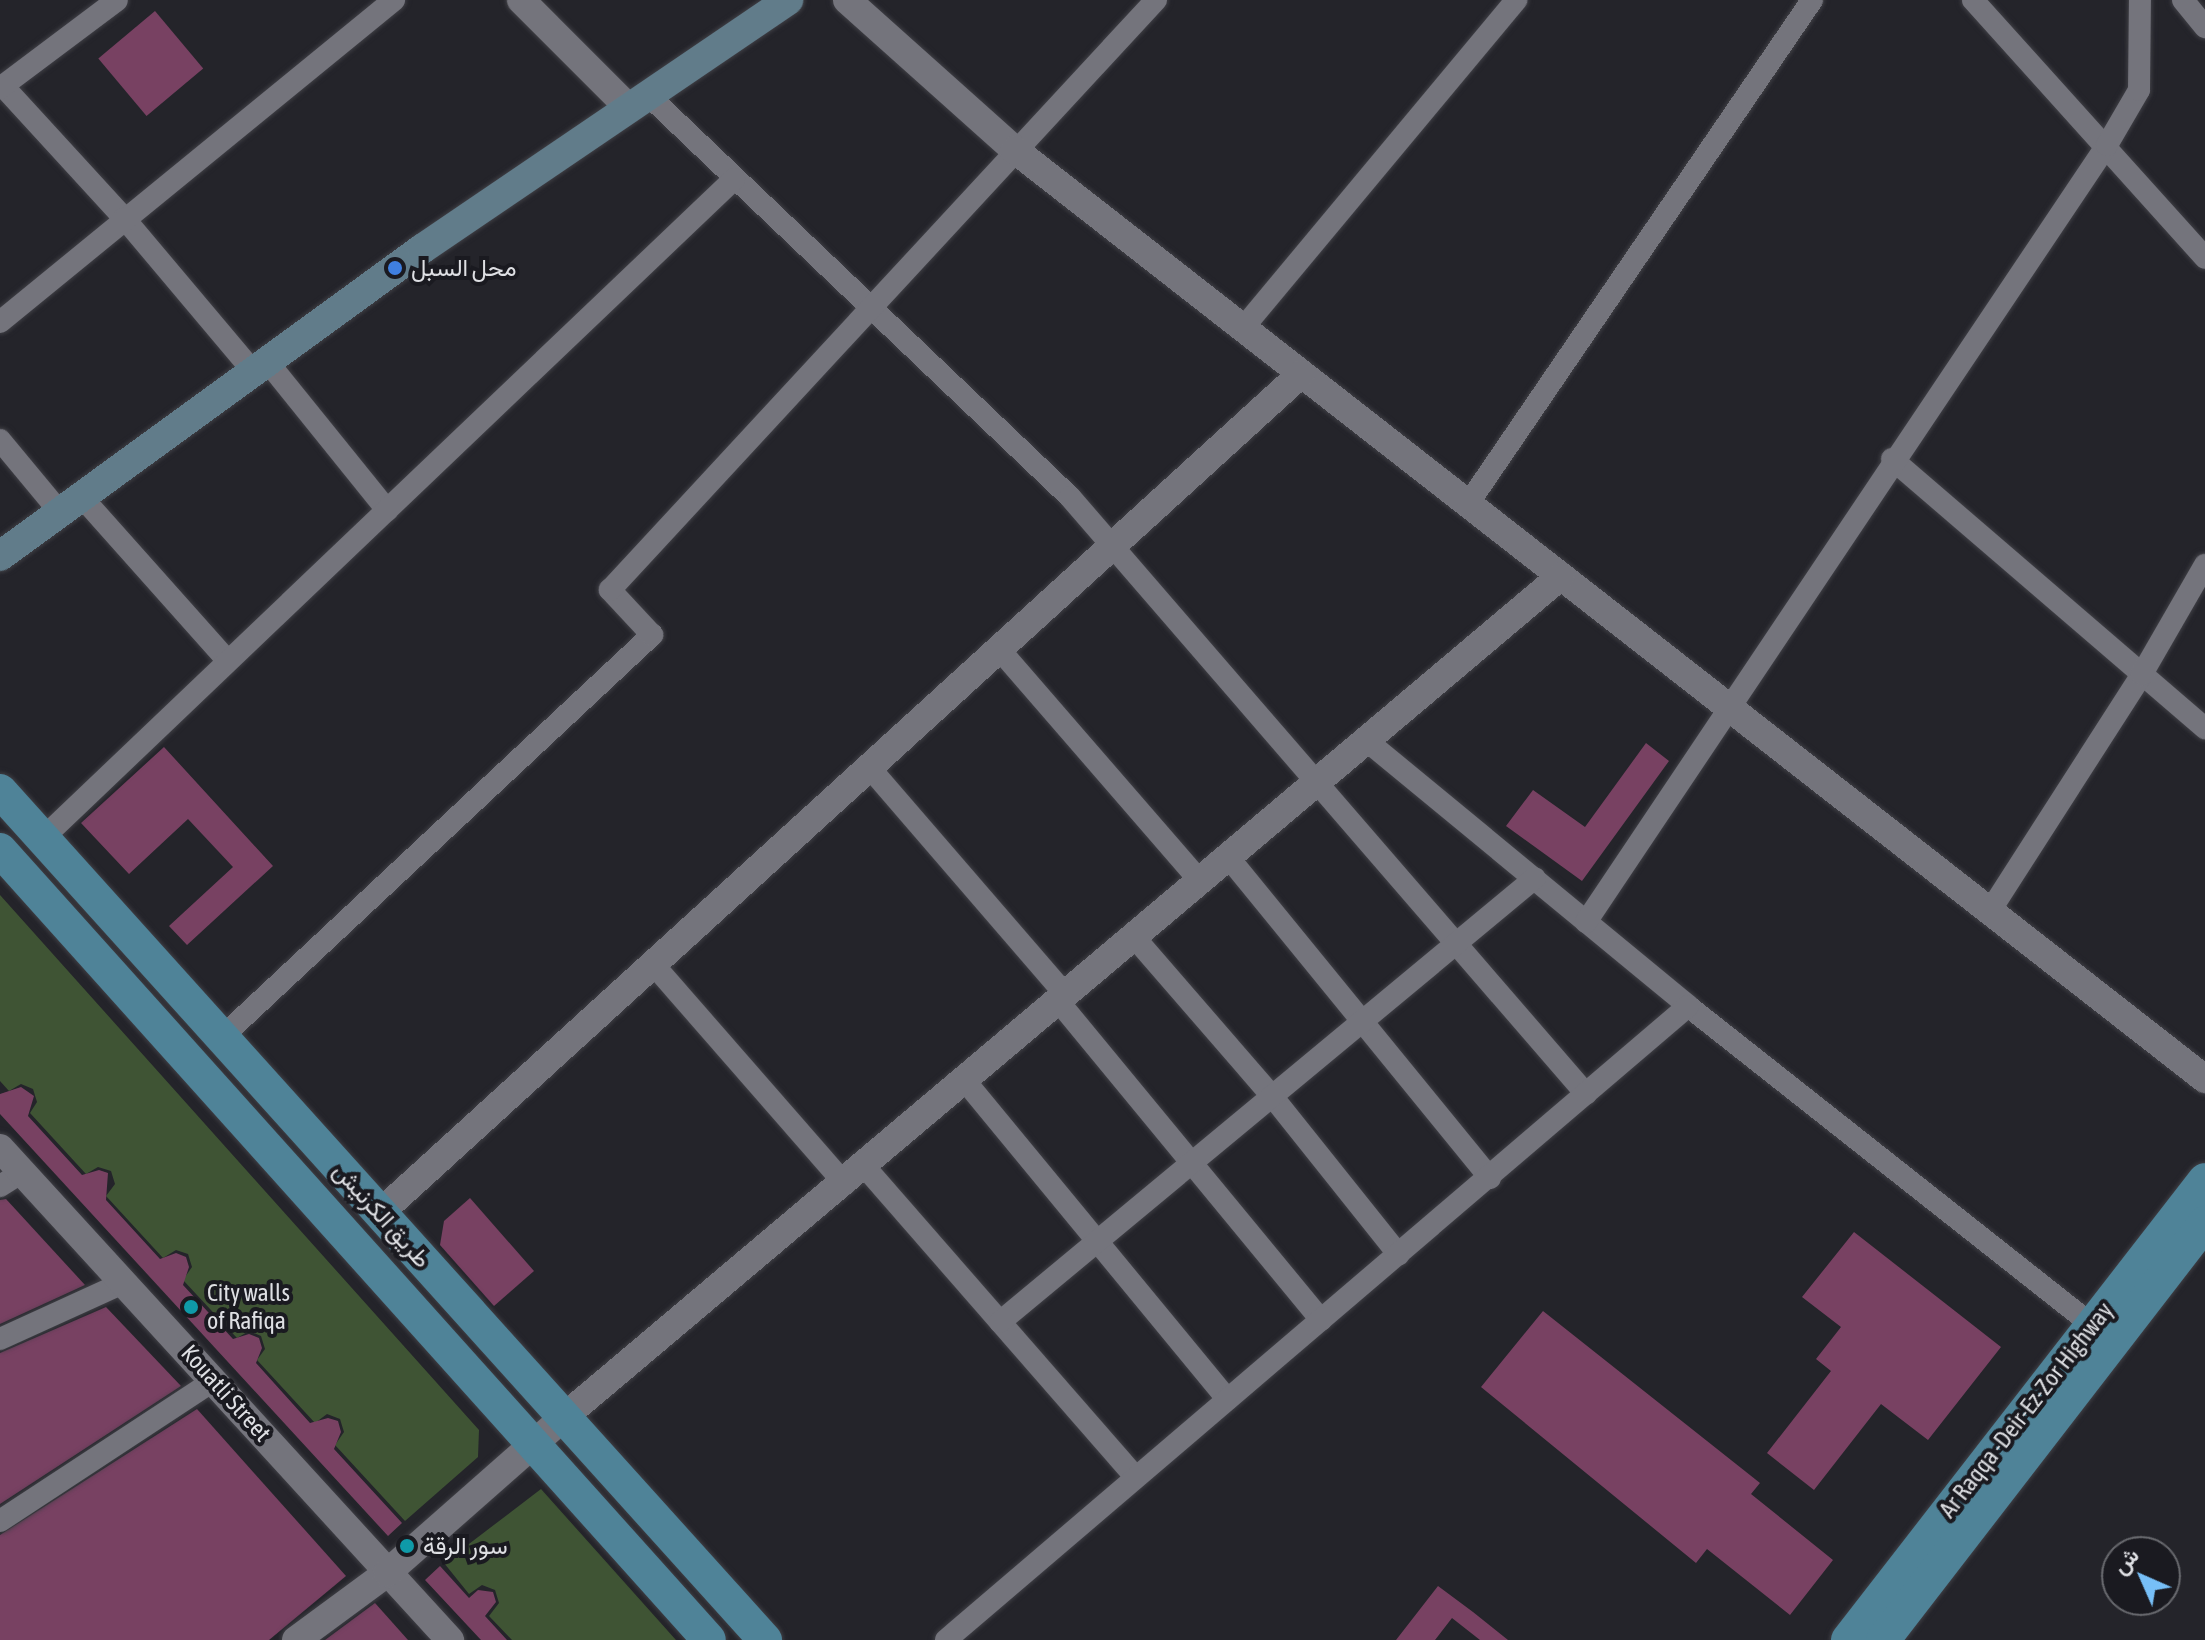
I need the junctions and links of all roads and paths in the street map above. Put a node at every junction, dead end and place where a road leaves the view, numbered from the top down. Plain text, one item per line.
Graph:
1 (117, 0) edge
2 (394, 0) edge
3 (521, 0) edge
4 (788, 0) edge
5 (847, 0) edge
6 (1156, 0) edge
7 (1516, 0) edge
8 (1812, 0) edge
9 (1973, 0) edge
10 (2140, 0) edge
11 (2183, 0) edge
12 (2205, 27) edge
13 (1, 87) edge
14 (638, 101) junction
15 (2107, 145) junction
16 (1015, 150) junction
17 (734, 179) junction
18 (124, 218) junction
19 (2205, 258) edge
20 (869, 310) junction
21 (0, 322) edge
22 (1243, 328) junction
23 (259, 365) junction
24 (1301, 374) junction
25 (0, 440) edge
26 (1892, 459) junction
27 (70, 503) junction
28 (1468, 504) junction
29 (387, 510) junction
30 (1114, 544) junction
31 (0, 556) edge
32 (2205, 565) edge
33 (1561, 576) junction
34 (999, 649) junction
35 (228, 661) junction
36 (2142, 674) junction
37 (1728, 707) junction
38 (2205, 728) edge
39 (1367, 741) junction
40 (869, 767) junction
41 (1317, 784) junction
42 (0, 791) edge
43 (43, 838) junction
44 (0, 850) edge
45 (1229, 858) junction
46 (1535, 878) junction
47 (1201, 882) junction
48 (1990, 911) junction
49 (1586, 922) junction
50 (1135, 938) junction
51 (1456, 943) junction
52 (653, 964) junction
53 (1063, 999) junction
54 (1688, 1006) junction
55 (1360, 1023) junction
56 (222, 1037) junction
57 (2205, 1079) edge
58 (966, 1082) junction
59 (1586, 1094) junction
60 (1272, 1096) junction
61 (0, 1148) edge
62 (1190, 1164) junction
63 (855, 1176) junction
64 (1490, 1178) junction
65 (11, 1179) edge
66 (2205, 1180) edge
67 (380, 1213) junction
68 (2205, 1223) edge
69 (1097, 1241) junction
70 (1399, 1255) junction
71 (125, 1282) junction
72 (1321, 1320) junction
73 (1000, 1322) junction
74 (2092, 1325) junction
75 (0, 1339) edge
76 (215, 1380) junction
77 (1227, 1399) junction
78 (564, 1417) junction
79 (533, 1444) junction
80 (1135, 1476) junction
81 (0, 1521) edge
82 (387, 1573) junction
83 (296, 1640) edge
84 (450, 1640) edge
85 (709, 1640) edge
86 (765, 1640) edge
87 (946, 1640) edge
88 (1848, 1640) edge
89 (1883, 1640) edge

1 - 13 street
2 - 18 street
3 - 14 street
4 - 14 main road
5 - 16 street
6 - 16 street
7 - 22 street
8 - 28 street
9 - 15 street
10 - 15 street
11 - 12 street
13 - 18 street
14 - 17 street
14 - 23 main road
15 - 19 street
15 - 26 street
16 - 20 street
16 - 22 street
17 - 20 street
17 - 29 street
18 - 21 street
18 - 23 street
20 - 30 street
20 - 56 street
22 - 24 street
23 - 27 main road
23 - 29 street
24 - 28 street
24 - 30 street
25 - 27 street
26 - 36 street
26 - 37 street
27 - 31 main road
27 - 35 street
28 - 33 street
29 - 35 street
30 - 34 street
30 - 41 street
32 - 36 street
33 - 37 street
33 - 39 street
34 - 40 street
34 - 47 street
35 - 43 street
36 - 38 street
36 - 48 street
37 - 48 street
37 - 49 street
39 - 41 street
39 - 46 street
40 - 52 street
40 - 53 street
41 - 45 street
41 - 51 street
42 - 43 main road, طريق الكرنيش
43 - 56 main road, طريق الكرنيش
44 - 79 main road, طريق الكرنيش
45 - 47 street
45 - 55 street
46 - 49 street
46 - 51 street
47 - 50 street
48 - 57 street
49 - 54 street
50 - 53 street
50 - 60 street
51 - 55 street
51 - 59 street
52 - 63 street
52 - 67 street
53 - 58 street
53 - 62 street
54 - 59 street
54 - 74 street
55 - 60 street
55 - 64 street
56 - 67 main road, طريق الكرنيش
58 - 63 street
58 - 69 street
59 - 64 street
60 - 62 street
60 - 70 street
61 - 65 street, Kouatli Street
62 - 69 street
62 - 72 street
63 - 73 street
63 - 78 street
64 - 70 street
65 - 71 street, Kouatli Street
66 - 74 main road, Ar Raqqa -Deir-Ez-Zor Highway
67 - 78 main road, طريق الكرنيش
68 - 89 main road, Ar Raqqa -Deir-Ez-Zor Highway
69 - 73 street
69 - 77 street
70 - 72 street
71 - 75 street
71 - 76 street, Kouatli Street
72 - 77 street
73 - 80 street
74 - 88 main road, Ar Raqqa -Deir-Ez-Zor Highway
76 - 81 street
76 - 82 street, Kouatli Street
77 - 80 street
78 - 79 street
78 - 86 main road, طريق الكرنيش
79 - 82 street
79 - 85 main road, طريق الكرنيش
80 - 87 street
82 - 83 street
82 - 84 street, Kouatli Street

